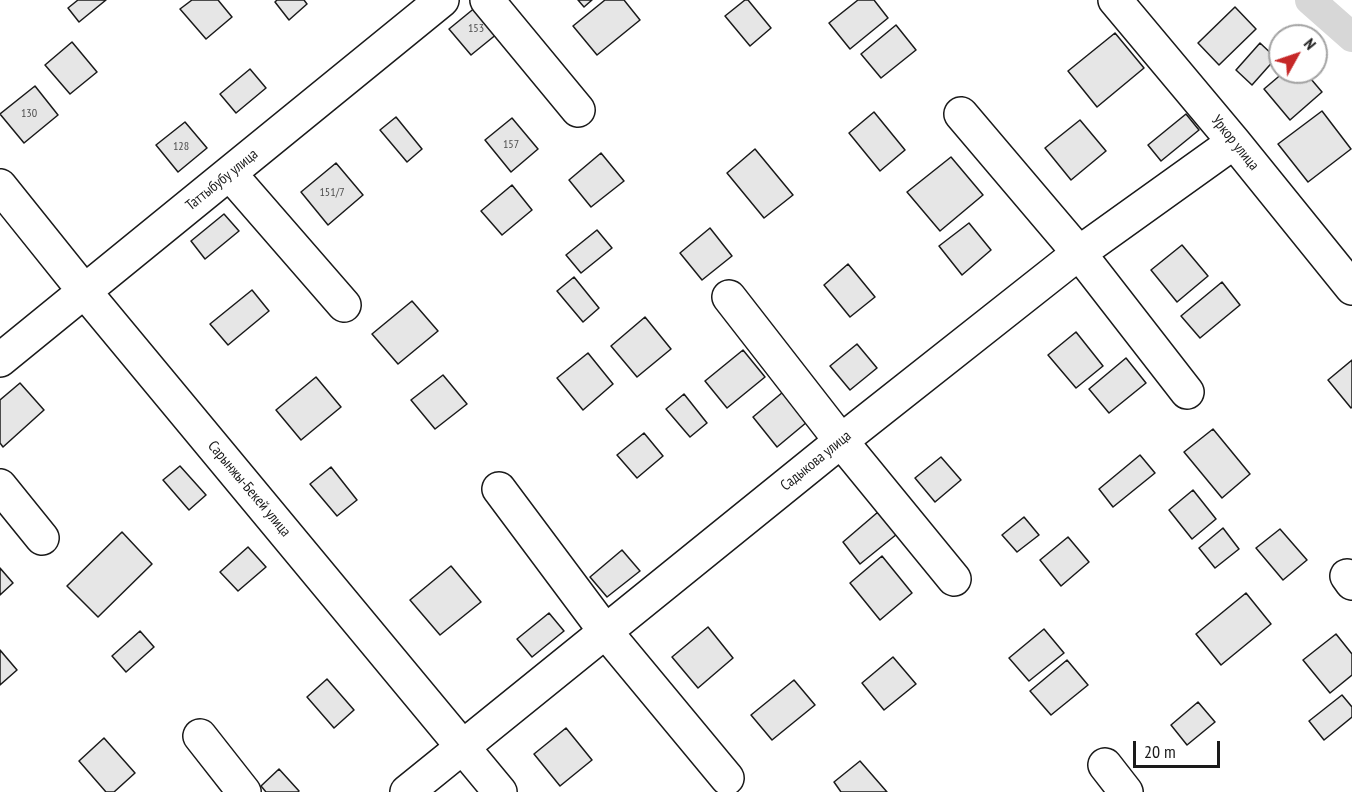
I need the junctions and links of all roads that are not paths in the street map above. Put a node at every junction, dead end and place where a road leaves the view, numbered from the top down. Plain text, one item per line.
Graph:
1 (442, 0) edge
2 (487, 0) edge
3 (1115, 0) edge
4 (578, 110) dead end
5 (961, 114) dead end
6 (1234, 142) junction
7 (230, 174) junction
8 (0, 186) edge
9 (1079, 253) junction
10 (1352, 288) edge
11 (85, 292) junction
12 (729, 297) dead end
13 (344, 305) dead end
14 (0, 360) edge
15 (1187, 392) dead end
16 (842, 441) junction
17 (0, 486) edge
18 (499, 489) dead end
19 (42, 538) dead end
20 (954, 579) dead end
21 (605, 632) junction
22 (200, 736) dead end
23 (463, 746) junction
24 (1105, 765) dead end
25 (727, 778) dead end
26 (244, 792) edge
27 (407, 792) edge
28 (500, 792) edge
29 (1126, 792) edge

1 - 7 street, Таттыбубу улица
2 - 4 street
3 - 6 street, Уркор улица
5 - 9 street
6 - 9 street, Садыкова улица
6 - 10 street, Уркор улица
7 - 11 street, Таттыбубу улица
7 - 13 street
8 - 11 street, Сарынжы-Бекей улица
9 - 15 street
9 - 16 street, Садыкова улица
11 - 14 street, Таттыбубу улица
11 - 23 street, Сарынжы-Бекей улица
12 - 16 street
16 - 20 street
16 - 21 street, Садыкова улица
17 - 19 street
18 - 21 street
21 - 23 street, Садыкова улица
21 - 25 street
22 - 26 street
23 - 27 street, Садыкова улица
23 - 28 street, Сарынжы-Бекей улица
24 - 29 street

